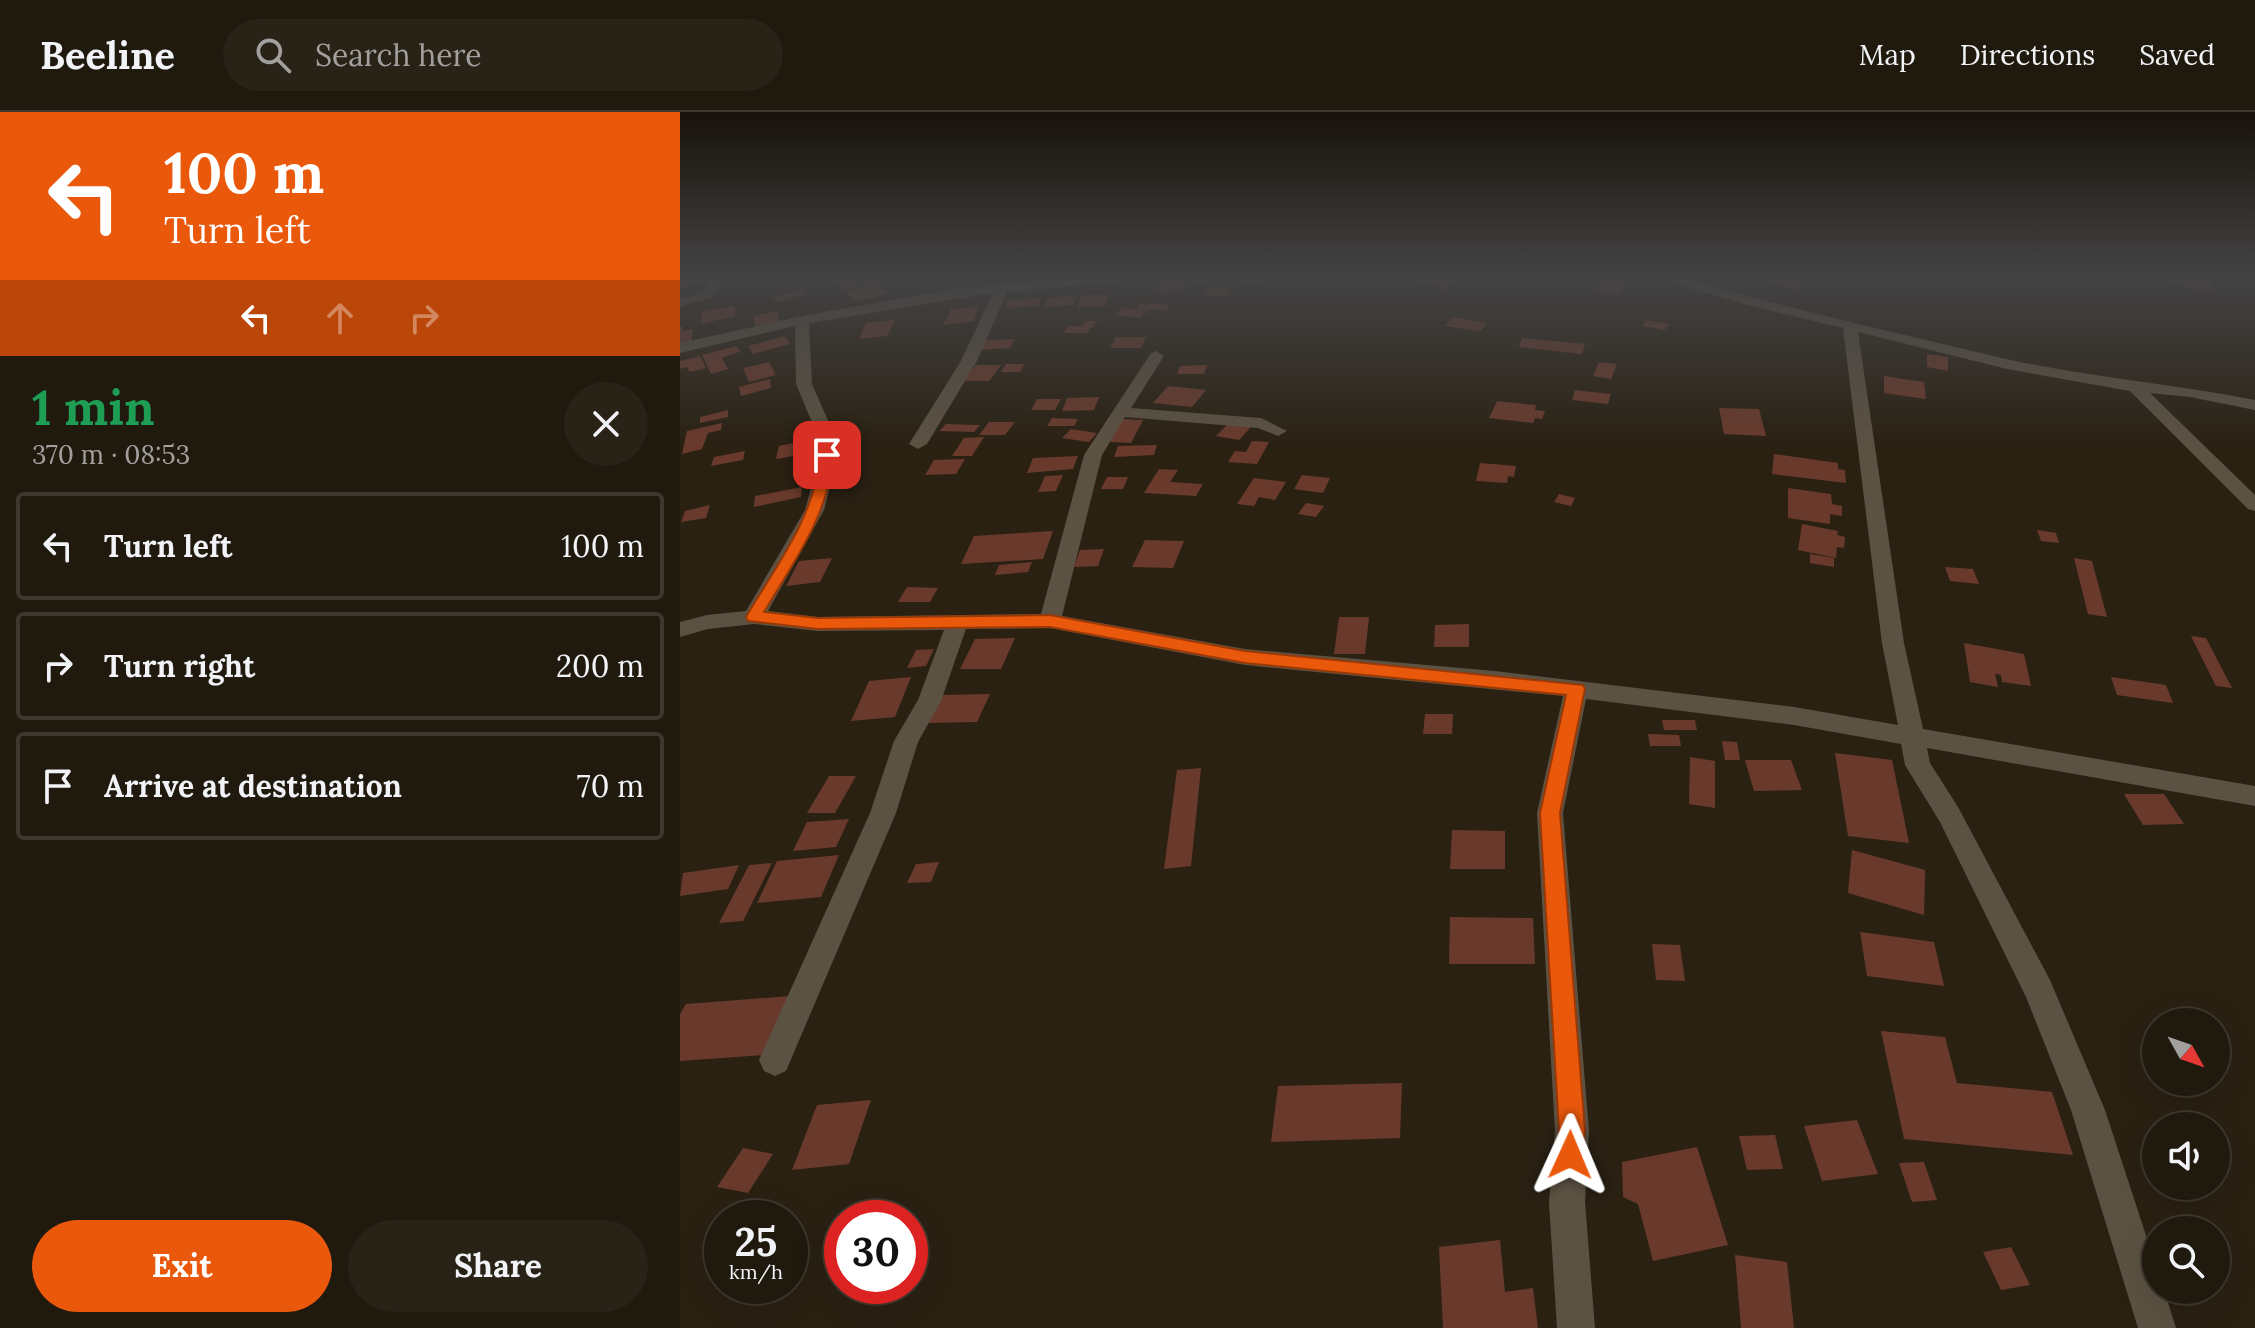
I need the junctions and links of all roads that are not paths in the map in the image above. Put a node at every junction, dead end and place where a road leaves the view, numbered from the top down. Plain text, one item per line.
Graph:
1 (746, 333) edge
2 (803, 333) edge
3 (982, 333) edge
4 (1851, 333) edge
5 (1874, 333) edge
6 (680, 348) edge
7 (1156, 356) dead end
8 (2135, 387) junction
9 (2255, 405) edge
10 (1122, 412) junction
11 (1278, 431) dead end
12 (918, 444) dead end
13 (2255, 505) edge
14 (754, 617) junction
15 (958, 620) junction
16 (1050, 621) junction
17 (680, 630) edge
18 (1576, 689) junction
19 (1913, 736) junction
20 (2255, 796) edge
21 (775, 1060) dead end
22 (1576, 1328) edge
23 (2157, 1328) edge

1 - 6 street
2 - 14 street
3 - 12 street
4 - 19 street
5 - 8 street
7 - 10 street
8 - 9 street
8 - 13 street
10 - 11 street
10 - 16 street
14 - 15 street
14 - 17 street
15 - 16 street
15 - 21 street
16 - 18 street
18 - 19 street
18 - 22 street
19 - 20 street
19 - 23 street

